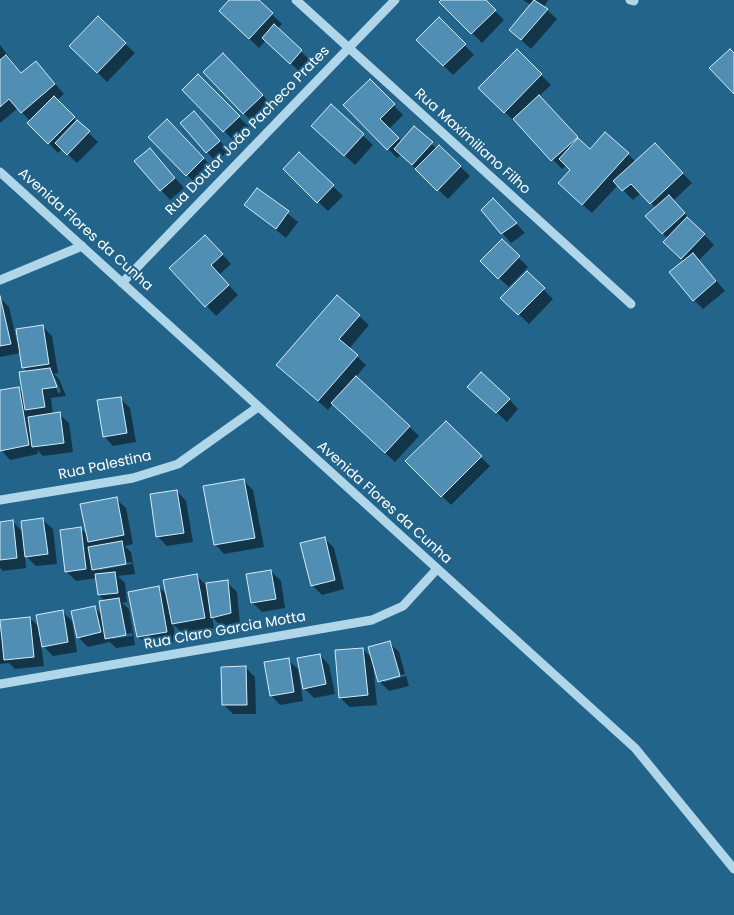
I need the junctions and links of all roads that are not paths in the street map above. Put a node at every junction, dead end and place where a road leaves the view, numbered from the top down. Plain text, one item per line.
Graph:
1 (296, 0) edge
2 (395, 0) edge
3 (347, 48) junction
4 (0, 172) edge
5 (82, 246) junction
6 (0, 280) edge
7 (122, 283) junction
8 (631, 304) dead end
9 (258, 407) junction
10 (0, 500) edge
11 (436, 569) junction
12 (0, 684) edge
13 (734, 870) edge

1 - 3 street, Rua Maximiliano Filho
2 - 3 street, Rua Doutor João Pacheco Prates
3 - 7 street, Rua Doutor João Pacheco Prates
3 - 8 street, Rua Maximiliano Filho
4 - 5 street, Avenida Flores da Cunha
5 - 6 street
5 - 7 street, Avenida Flores da Cunha
7 - 9 street, Avenida Flores da Cunha
9 - 10 street, Rua Palestina
9 - 11 street, Avenida Flores da Cunha
11 - 12 street, Rua Claro Garcia Motta
11 - 13 street, Avenida Flores da Cunha

